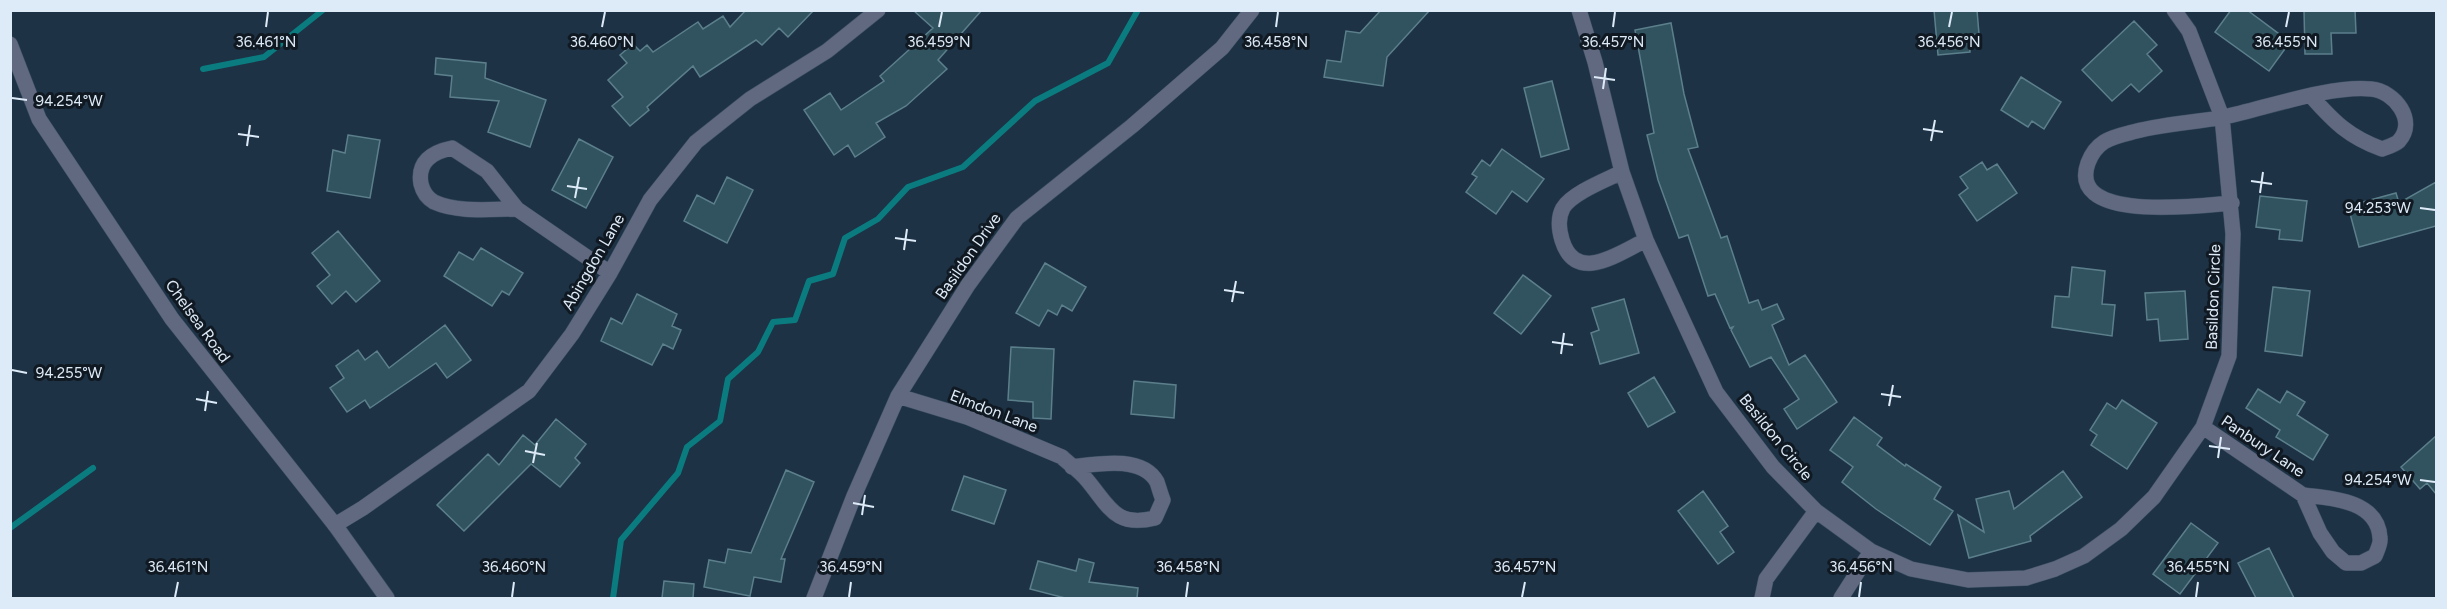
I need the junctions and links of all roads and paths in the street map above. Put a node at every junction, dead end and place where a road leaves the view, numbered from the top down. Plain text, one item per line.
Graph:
1 (878, 10) edge
2 (1252, 10) edge
3 (1579, 10) edge
4 (2174, 10) edge
5 (10, 44) edge
6 (2311, 96) junction
7 (2222, 117) junction
8 (1622, 172) junction
9 (2232, 203) junction
10 (517, 209) junction
11 (1646, 240) junction
12 (610, 273) junction
13 (898, 396) junction
14 (2203, 427) junction
15 (1072, 467) junction
16 (2303, 495) junction
17 (1816, 512) junction
18 (335, 525) junction
19 (1871, 551) junction
20 (387, 598) edge
21 (814, 598) edge
22 (1762, 598) edge
23 (1841, 598) edge

1 - 12 street, Abingdon Lane
2 - 13 street, Basildon Drive
3 - 8 street, Basildon Circle
4 - 7 street, Basildon Circle
5 - 18 street, Chelsea Road
6 - 6 street
6 - 7 street
7 - 9 street, Basildon Circle
7 - 9 street
8 - 11 street, Basildon Circle
8 - 11 street
9 - 14 street, Basildon Circle
10 - 10 street
10 - 12 street
11 - 17 street, Basildon Circle
12 - 18 street, Abingdon Lane
13 - 15 street, Elmdon Lane
13 - 21 street, Basildon Drive
14 - 16 street, Panbury Lane
14 - 19 street, Basildon Circle
15 - 15 street, Elmdon Lane
16 - 16 street, Panbury Lane
17 - 19 street, Basildon Circle
17 - 22 street
18 - 20 street, Chelsea Road
19 - 23 street

